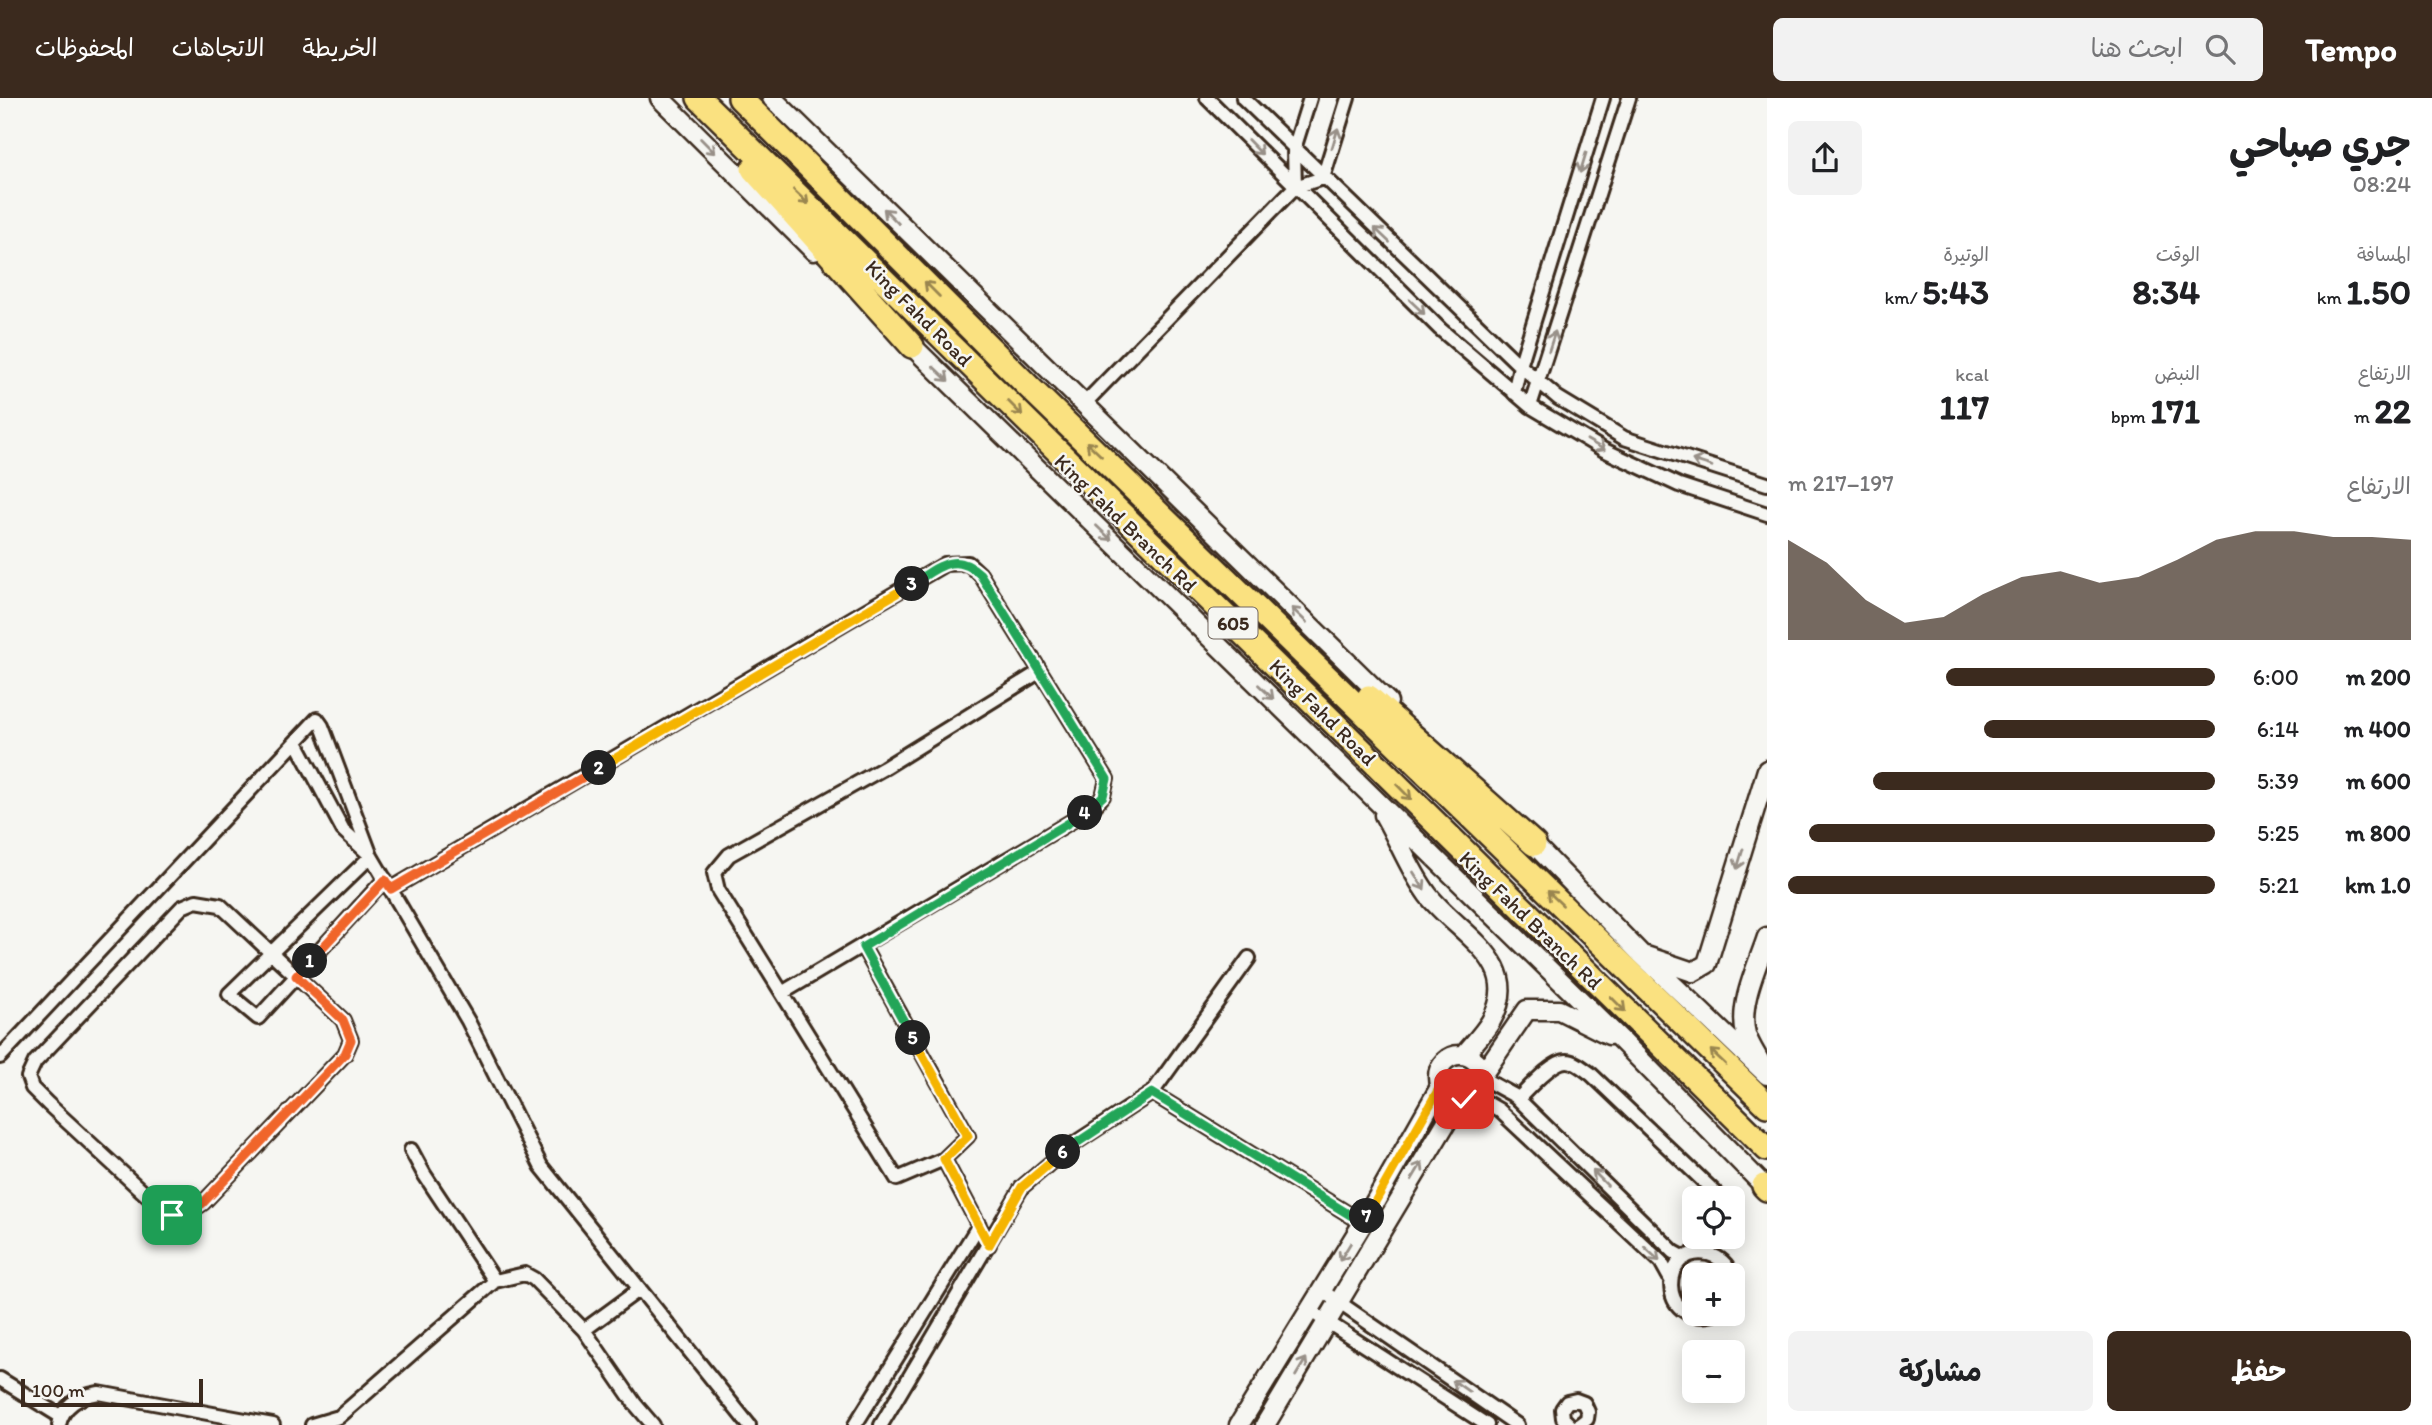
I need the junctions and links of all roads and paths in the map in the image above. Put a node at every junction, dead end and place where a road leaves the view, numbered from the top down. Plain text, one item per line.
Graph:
1 (660, 98) edge
2 (691, 98) edge
3 (699, 98) edge
4 (740, 98) edge
5 (772, 98) edge
6 (1208, 98) edge
7 (1242, 98) edge
8 (1310, 98) edge
9 (1348, 98) edge
10 (1604, 98) edge
11 (1629, 98) edge
12 (1294, 149) junction
13 (1323, 178) junction
14 (1295, 187) junction
15 (912, 346) junction
16 (1520, 366) junction
17 (1539, 383) junction
18 (1514, 393) junction
19 (1083, 405) junction
20 (1530, 406) junction
21 (1767, 484) edge
22 (1137, 492) junction
23 (1767, 514) edge
24 (1039, 672) junction
25 (296, 742) junction
26 (1767, 770) edge
27 (1376, 799) junction
28 (1534, 844) junction
29 (371, 856) junction
30 (388, 884) junction
31 (1767, 937) edge
32 (863, 947) junction
33 (271, 953) junction
34 (1641, 954) junction
35 (1249, 958) dead end
36 (296, 976) junction
37 (782, 993) junction
38 (1623, 1042) junction
39 (1464, 1055) junction
40 (0, 1057) edge
41 (1766, 1074) edge
42 (1483, 1076) junction
43 (1440, 1087) junction
44 (1152, 1093) junction
45 (1469, 1097) junction
46 (1521, 1101) junction
47 (1767, 1105) edge
48 (1555, 1134) junction
49 (1541, 1149) junction
50 (1767, 1149) edge
51 (411, 1150) dead end
52 (944, 1159) junction
53 (1708, 1186) edge
54 (1766, 1188) edge
55 (1622, 1200) junction
56 (1608, 1213) junction
57 (1363, 1223) junction
58 (979, 1225) junction
59 (989, 1245) junction
60 (1685, 1258) junction
61 (1723, 1263) edge
62 (1671, 1280) junction
63 (495, 1281) junction
64 (640, 1289) junction
65 (1321, 1290) junction
66 (1340, 1302) junction
67 (1682, 1309) edge
68 (1309, 1310) junction
69 (1328, 1322) junction
70 (584, 1330) junction
71 (0, 1379) edge
72 (1562, 1414) junction
73 (59, 1421) edge
74 (273, 1425) edge
75 (312, 1425) edge
76 (653, 1425) edge
77 (749, 1425) edge
78 (855, 1425) edge
79 (881, 1425) edge
80 (1239, 1425) edge
81 (1265, 1425) edge
82 (1487, 1425) edge
83 (1517, 1425) edge
84 (1553, 1425) edge
85 (1570, 1425) edge
86 (1579, 1425) edge

1 -> 15 main road, King Fahd Branch Rd
2 - 15 highway
3 -> 50 highway, King Fahd Road / 605
22 -> 4 highway, King Fahd Road / 605
19 -> 5 main road
6 -> 14 street
7 - 12 street
8 - 12 street
13 -> 9 street
10 -> 16 street
17 -> 11 street
12 - 13 street
12 - 14 street
13 - 14 street
16 -> 13 street
14 -> 18 street
14 - 19 street
15 -> 27 main road, King Fahd Branch Rd
16 - 17 street
16 - 18 street
17 - 20 street
21 -> 17 street
18 - 20 street
28 -> 19 main road
20 -> 23 street
22 - 28 highway
47 -> 22 highway, King Fahd Road / 605
24 - 30 street
24 - 32 street
24 - 37 street
25 - 29 street
25 - 29 street
25 - 40 street
26 -> 34 main road
27 - 38 main road, King Fahd Branch Rd
27 -> 39 main road
28 - 34 main road
29 - 30 street
29 - 33 street
30 - 36 street
30 - 64 street
31 - 41 main road
32 - 37 street
32 - 52 street
33 - 36 street
33 - 36 street
33 - 36 street
34 - 41 main road
35 - 44 street
37 - 52 street
38 - 42 main road
38 - 54 main road, King Fahd Branch Rd
39 - 42 main road
39 - 43 main road
42 - 45 main road
42 - 46 street
43 - 45 main road
43 - 57 main road
44 - 57 street
44 - 59 street
45 - 49 street
66 -> 45 main road
46 - 48 street
46 - 53 street
48 - 49 street
55 -> 48 street
49 - 56 street
51 - 63 street
52 - 58 street
55 - 56 street
55 - 60 street
56 -> 62 street
57 -> 65 main road
58 - 59 street
58 - 78 street
59 - 79 street
60 - 61 street
60 - 62 street
62 - 67 street
63 - 70 street
63 - 75 street
64 - 70 street
64 - 77 street
65 - 66 street
65 - 68 main road
66 - 69 main road
83 -> 66 street
68 - 69 street
68 - 80 main road
81 -> 69 main road
69 - 82 street
70 - 76 street
71 - 73 street
72 - 84 street
72 - 85 street
72 - 86 street
73 - 74 street

